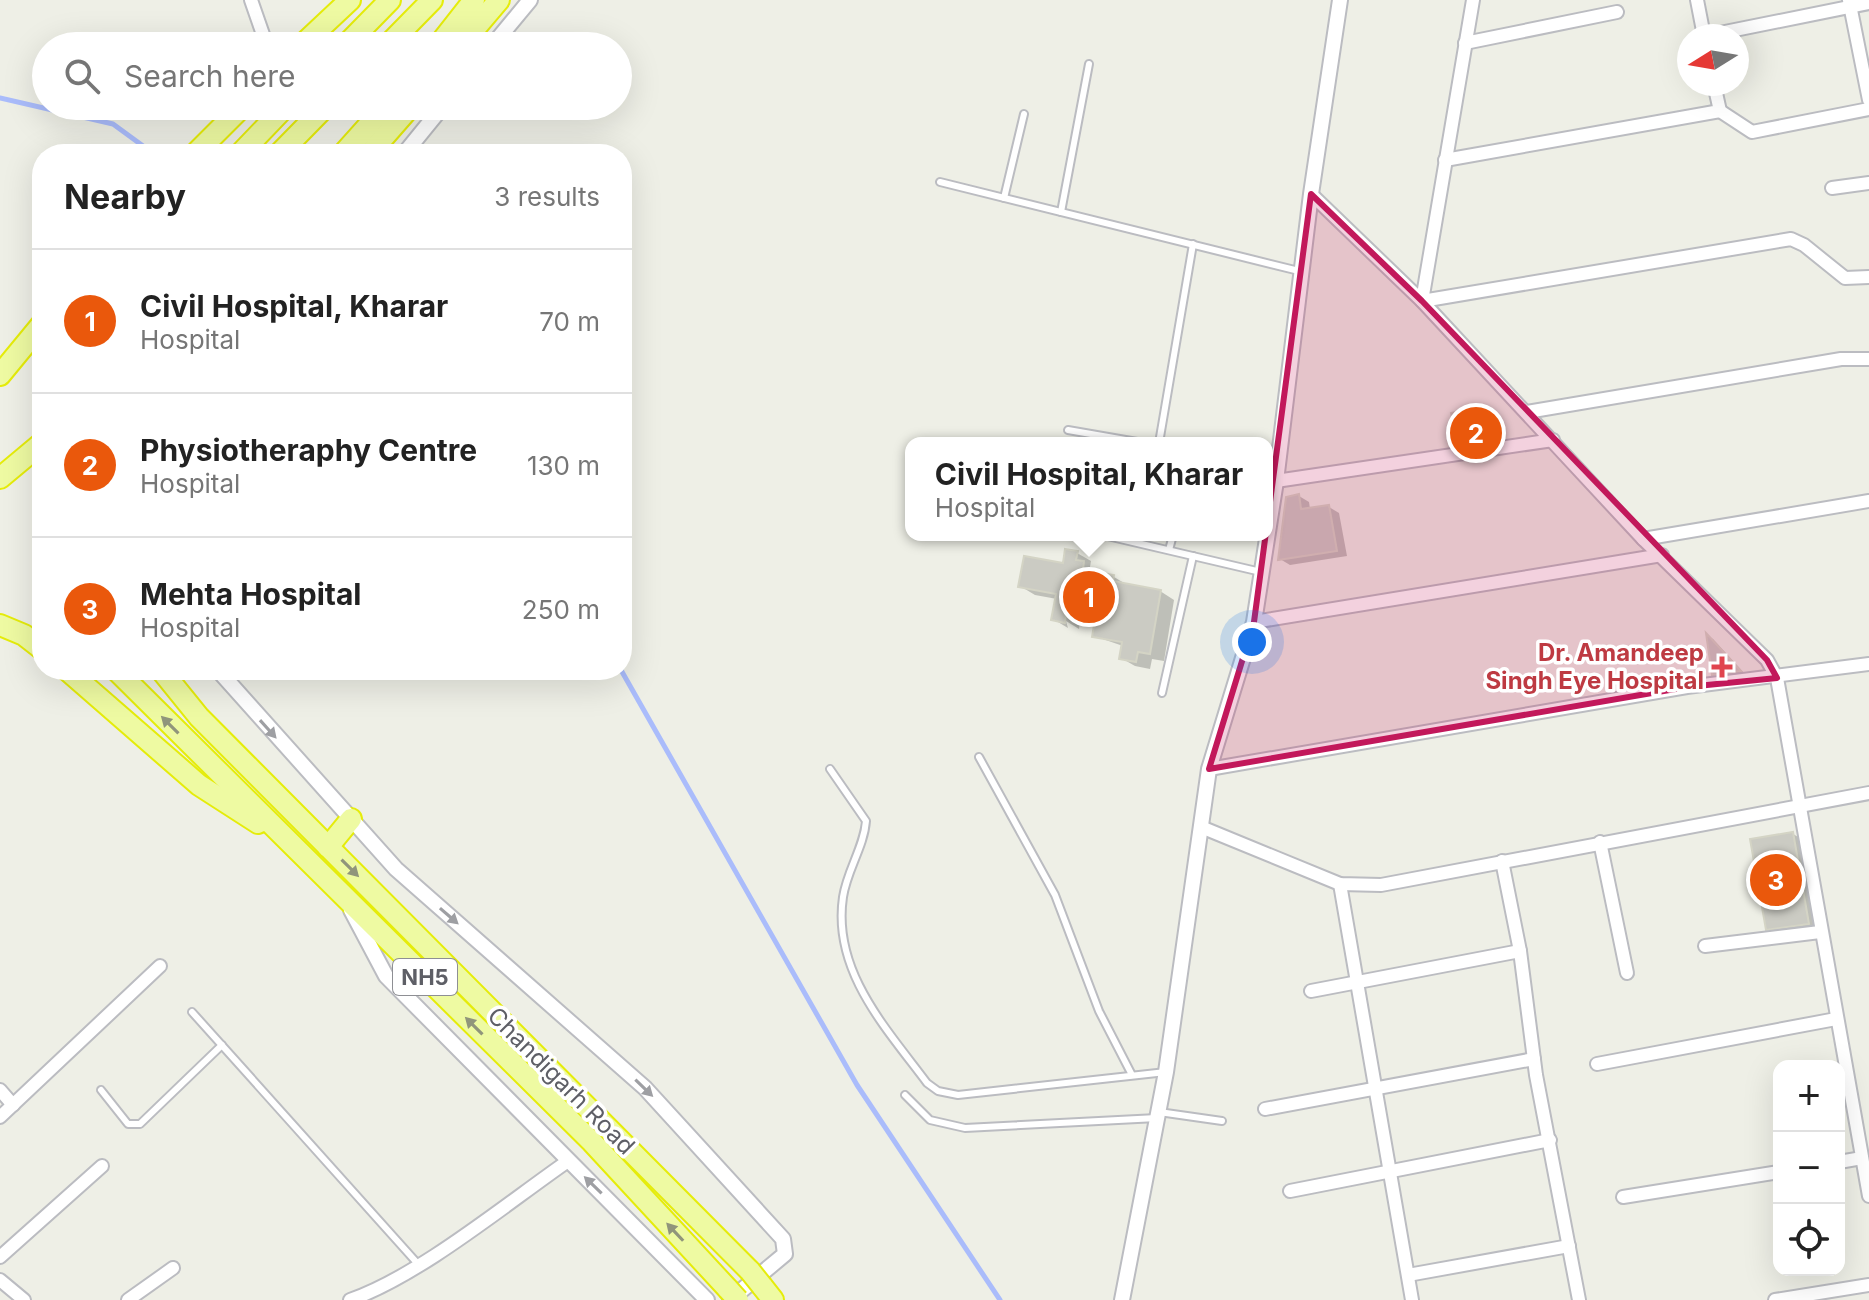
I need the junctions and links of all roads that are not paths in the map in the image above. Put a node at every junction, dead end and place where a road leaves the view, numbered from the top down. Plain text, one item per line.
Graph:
1 (251, 0) edge
2 (350, 0) edge
3 (390, 0) edge
4 (432, 0) edge
5 (474, 0) edge
6 (499, 0) edge
7 (530, 0) edge
8 (1340, 0) edge
9 (1473, 0) edge
10 (1697, 0) edge
11 (1849, 3) edge
12 (1869, 3) edge
13 (1617, 12) dead end
14 (1702, 24) edge
15 (1749, 26) edge
16 (262, 32) edge
17 (316, 32) edge
18 (359, 32) edge
19 (401, 32) edge
20 (449, 32) edge
21 (472, 32) edge
22 (504, 32) edge
23 (1465, 43) junction
24 (1089, 64) dead end
25 (1717, 96) edge
26 (1869, 100) edge
27 (1869, 109) edge
28 (1720, 111) junction
29 (1024, 114) dead end
30 (229, 120) edge
31 (273, 120) edge
32 (312, 120) edge
33 (373, 120) edge
34 (399, 120) edge
35 (432, 120) edge
36 (205, 144) edge
37 (250, 144) edge
38 (289, 144) edge
39 (352, 144) edge
40 (378, 144) edge
41 (412, 144) edge
42 (1445, 160) junction
43 (940, 182) dead end
44 (1869, 183) edge
45 (1832, 188) dead end
46 (1311, 194) junction
47 (1004, 198) junction
48 (1061, 212) junction
49 (1193, 244) junction
50 (1303, 272) junction
51 (1869, 277) edge
52 (1422, 301) junction
53 (32, 336) edge
54 (1869, 359) edge
55 (0, 375) edge
56 (1527, 412) junction
57 (1068, 430) dead end
58 (1108, 437) edge
59 (1160, 437) edge
60 (1553, 440) junction
61 (32, 452) edge
62 (7, 473) edge
63 (1276, 481) junction
64 (1273, 499) edge
65 (1869, 501) edge
66 (1643, 539) junction
67 (1128, 541) edge
68 (1142, 541) edge
69 (1171, 541) edge
70 (1266, 541) edge
71 (1141, 544) junction
72 (1169, 550) junction
73 (1662, 555) junction
74 (1193, 556) junction
75 (1261, 572) junction
76 (1254, 622) junction
77 (0, 625) edge
78 (32, 641) edge
79 (1869, 664) edge
80 (1777, 678) junction
81 (78, 680) edge
82 (126, 680) edge
83 (169, 680) edge
84 (227, 680) edge
85 (1162, 693) dead end
86 (979, 757) dead end
87 (830, 769) dead end
88 (1209, 769) junction
89 (1869, 793) edge
90 (1797, 806) junction
91 (351, 819) junction
92 (1201, 827) junction
93 (279, 834) junction
94 (1600, 842) junction
95 (328, 847) junction
96 (1502, 861) junction
97 (1340, 884) junction
98 (344, 899) junction
99 (1820, 932) junction
100 (1705, 946) dead end
101 (1520, 951) junction
102 (160, 966) dead end
103 (1627, 973) dead end
104 (1359, 980) junction
105 (1311, 991) dead end
106 (192, 1012) dead end
107 (1836, 1019) junction
108 (222, 1045) junction
109 (1534, 1059) junction
110 (1597, 1064) dead end
111 (1166, 1072) junction
112 (1132, 1075) junction
113 (1376, 1088) junction
114 (0, 1090) edge
115 (101, 1090) dead end
116 (905, 1095) dead end
117 (13, 1105) junction
118 (1265, 1109) dead end
119 (1158, 1115) junction
120 (0, 1117) edge
121 (1222, 1121) dead end
122 (1550, 1140) junction
123 (1862, 1158) junction
124 (568, 1161) junction
125 (1845, 1161) edge
126 (102, 1166) dead end
127 (1388, 1171) junction
128 (1773, 1173) edge
129 (1290, 1191) dead end
130 (1869, 1196) edge
131 (1623, 1197) dead end
132 (1569, 1246) junction
133 (0, 1257) edge
134 (418, 1264) junction
135 (173, 1268) dead end
136 (1408, 1275) junction
137 (0, 1280) edge
138 (1869, 1285) edge
139 (762, 1286) edge
140 (732, 1296) edge
141 (24, 1300) edge
142 (128, 1300) edge
143 (350, 1300) edge
144 (707, 1300) edge
145 (1122, 1300) edge
146 (1412, 1300) edge
147 (1579, 1300) edge
148 (1775, 1300) edge

1 - 16 street
2 - 17 highway
3 - 18 highway
4 - 19 highway
5 - 20 highway
6 - 21 highway
7 - 22 street
8 - 46 street
9 - 23 street
10 - 14 street
11 - 12 street
11 - 15 street
11 - 26 street
13 - 23 street
23 - 42 street
24 - 48 lane
25 - 28 street
27 - 28 street
28 - 42 street
29 - 47 lane
30 - 36 highway
31 - 37 highway
32 - 38 highway
33 - 39 highway
34 - 40 highway
35 - 41 street
42 - 52 street
43 - 47 lane
44 - 45 street
46 - 50 street
46 - 52 street
47 - 48 lane
48 - 49 lane
49 - 50 lane
49 - 59 lane
50 - 63 street
51 - 52 street
52 - 56 street
53 - 55 highway
54 - 56 street
56 - 60 street
57 - 58 lane
60 - 63 street
60 - 66 street
61 - 62 highway
63 - 64 street
65 - 66 street
66 - 73 street
67 - 71 lane
68 - 71 lane
69 - 72 lane
70 - 75 street
71 - 72 lane
72 - 74 lane
73 - 76 street
73 - 80 street
74 - 75 lane
74 - 85 lane
75 - 76 street
76 - 88 street
77 - 78 highway
79 - 80 street
80 - 88 street
80 - 90 street
81 - 93 highway
93 -> 82 highway, NH5
83 - 95 highway, Chandigarh Road / NH5
84 -> 91 street
86 - 112 lane
87 - 112 lane
88 - 92 street
89 - 90 street
90 - 94 street
90 - 99 street
91 - 95 highway
91 -> 140 street
92 - 97 street
92 - 111 street
93 - 98 highway, NH5
94 - 96 street
94 - 103 street
95 -> 139 highway, Chandigarh Road / NH5
96 - 97 street
96 - 101 street
97 - 104 street
98 - 124 street
140 -> 98 highway, NH5
99 - 100 street
99 - 107 street
101 - 104 street
101 - 109 street
102 - 117 street
104 - 105 street
104 - 113 street
106 - 108 lane
107 - 110 street
107 - 123 street
108 - 115 lane
108 - 134 lane
109 - 113 street
109 - 122 street
111 - 112 lane
111 - 119 street
113 - 118 street
113 - 127 street
114 - 117 street
116 - 119 lane
117 - 120 street
119 - 121 lane
119 - 145 street
122 - 127 street
122 - 132 street
123 - 125 street
123 - 130 street
124 - 134 street
144 -> 124 street
126 - 133 street
127 - 129 street
127 - 136 street
128 - 131 street
132 - 136 street
132 - 147 street
134 - 143 street
135 - 142 street
136 - 146 street
137 - 141 street
138 - 148 street

